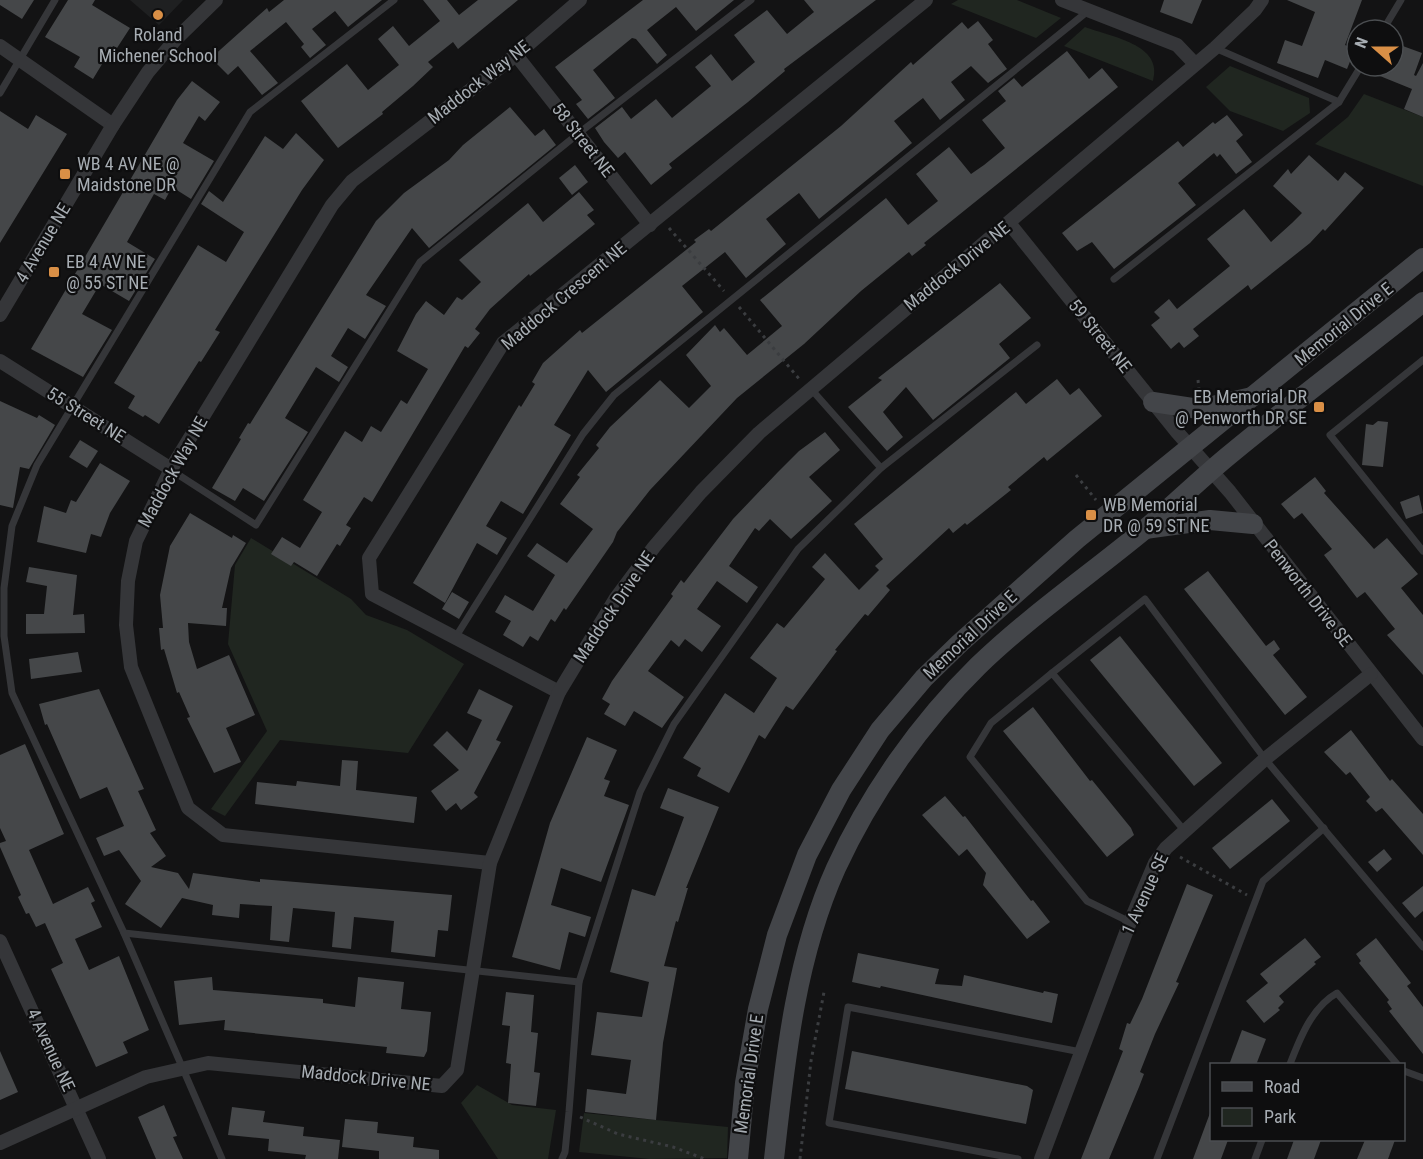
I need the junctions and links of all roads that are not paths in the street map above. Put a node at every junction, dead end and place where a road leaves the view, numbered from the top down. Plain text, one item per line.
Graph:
1 (55, 0) edge
2 (216, 0) edge
3 (393, 0) edge
4 (580, 0) edge
5 (751, 0) edge
6 (926, 0) edge
7 (1062, 0) edge
8 (1262, 0) edge
9 (1401, 0) edge
10 (1089, 10) junction
11 (1390, 18) edge
12 (0, 46) edge
13 (1215, 48) junction
14 (516, 55) junction
15 (19, 60) junction
16 (1195, 64) junction
17 (1354, 78) edge
18 (0, 93) edge
19 (1339, 102) junction
20 (112, 125) junction
21 (579, 133) junction
22 (1009, 224) junction
23 (650, 225) junction
24 (1423, 258) edge
25 (1114, 279) dead end
26 (1423, 302) edge
27 (0, 315) edge
28 (1037, 345) dead end
29 (1423, 360) edge
30 (0, 362) edge
31 (810, 387) junction
32 (1257, 395) junction
33 (1153, 402) junction
34 (71, 406) junction
35 (1191, 448) junction
36 (881, 468) junction
37 (171, 469) junction
38 (1212, 471) junction
39 (1253, 524) junction
40 (1145, 529) junction
41 (1423, 551) edge
42 (455, 638) junction
43 (1052, 673) junction
44 (1371, 674) junction
45 (559, 692) junction
46 (1423, 739) edge
47 (1265, 759) junction
48 (1324, 828) junction
49 (1183, 829) junction
50 (490, 863) junction
51 (1130, 922) junction
52 (124, 933) junction
53 (0, 941) edge
54 (1423, 947) edge
55 (472, 969) junction
56 (579, 982) junction
57 (1081, 1053) junction
58 (1291, 1063) edge
59 (1395, 1063) edge
60 (183, 1067) junction
61 (1405, 1071) edge
62 (1423, 1078) edge
63 (78, 1109) junction
64 (1262, 1141) edge
65 (0, 1143) edge
66 (99, 1159) edge
67 (222, 1159) edge
68 (562, 1159) edge
69 (738, 1159) edge
70 (774, 1159) edge
71 (1018, 1159) edge
72 (1041, 1159) edge
73 (1156, 1159) edge
74 (1255, 1159) edge

1 - 15 lane
2 - 20 street, 4 Avenue NE
3 - 34 lane
4 - 14 street, Maddock Way NE
5 - 21 lane
6 - 23 street, Maddock Crescent NE
7 - 10 street
8 - 13 street, Maddock Drive NE
9 - 11 lane
10 - 16 street
10 - 42 lane
12 - 15 street
13 - 16 street, Maddock Drive NE
13 - 19 lane
14 - 21 street, 58 Street NE
14 - 37 street, Maddock Way NE
15 - 18 lane
15 - 20 street
16 - 22 street, Maddock Drive NE
17 - 19 lane
19 - 25 lane
20 - 27 street, 4 Avenue NE
21 - 23 street, 58 Street NE
21 - 37 lane
22 - 31 street, Maddock Drive NE
22 - 33 street, 59 Street NE
23 - 42 street, Maddock Crescent NE
24 - 32 main road, Memorial Drive E
26 - 38 main road, Memorial Drive E
28 - 36 lane
29 - 41 lane
30 - 34 street, 55 Street NE
31 - 36 lane
31 - 45 street, Maddock Drive NE
32 - 33 main road
32 - 35 main road, Memorial Drive E
33 - 35 street, 59 Street NE
34 - 37 street, 55 Street NE
34 - 52 lane
35 - 38 street, Penworth Drive SE
35 - 69 main road, Memorial Drive E
36 - 56 lane
37 - 50 street, Maddock Way NE
38 - 39 street, Penworth Drive SE
38 - 40 main road, Memorial Drive E
39 - 40 main road
39 - 44 street, Penworth Drive SE
40 - 70 main road, Memorial Drive E
42 - 45 street, Maddock Crescent NE
43 - 47 lane
43 - 49 lane
43 - 51 lane
44 - 46 street, Penworth Drive SE
44 - 47 street, 1 Avenue SE
45 - 50 street, Maddock Drive NE
47 - 48 lane
47 - 49 street, 1 Avenue SE
48 - 54 lane
48 - 73 lane
49 - 51 street, 1 Avenue SE
50 - 55 street, Maddock Drive NE
51 - 57 street, 1 Avenue SE
52 - 55 lane
52 - 60 lane
53 - 63 street, 4 Avenue NE
55 - 56 lane
55 - 60 street, Maddock Drive NE
56 - 68 lane
57 - 71 lane
57 - 72 street, 1 Avenue SE
58 - 59 lane
60 - 63 street, Maddock Drive NE
60 - 67 lane
61 - 62 lane
63 - 65 street, Maddock Drive NE
63 - 66 street, 4 Avenue NE
64 - 74 lane

